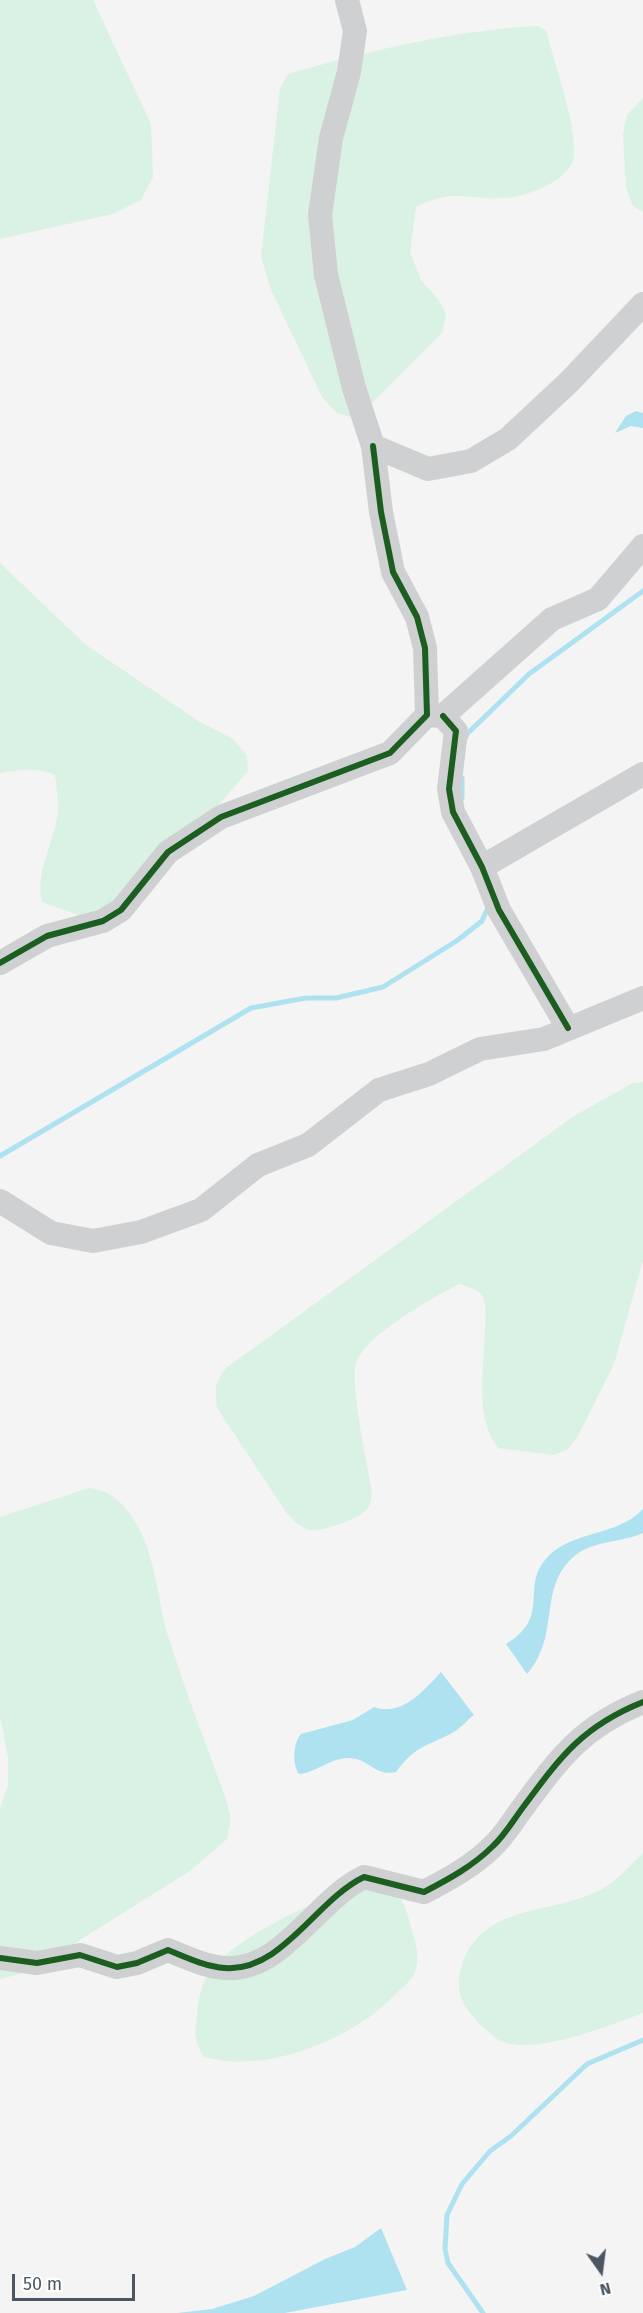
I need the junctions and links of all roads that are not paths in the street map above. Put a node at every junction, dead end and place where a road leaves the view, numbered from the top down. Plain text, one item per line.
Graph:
1 (347, 0) edge
2 (643, 304) edge
3 (373, 446) junction
4 (643, 546) edge
5 (435, 715) junction
6 (643, 774) edge
7 (482, 867) junction
8 (0, 963) edge
9 (643, 998) edge
10 (568, 1028) junction
11 (0, 1201) edge
12 (643, 1702) edge
13 (0, 1958) edge

1 - 3 street
2 - 3 street
3 - 5 street
4 - 5 street
5 - 7 street
5 - 8 street
6 - 7 street
7 - 10 street
9 - 10 street
10 - 11 street
12 - 13 street

